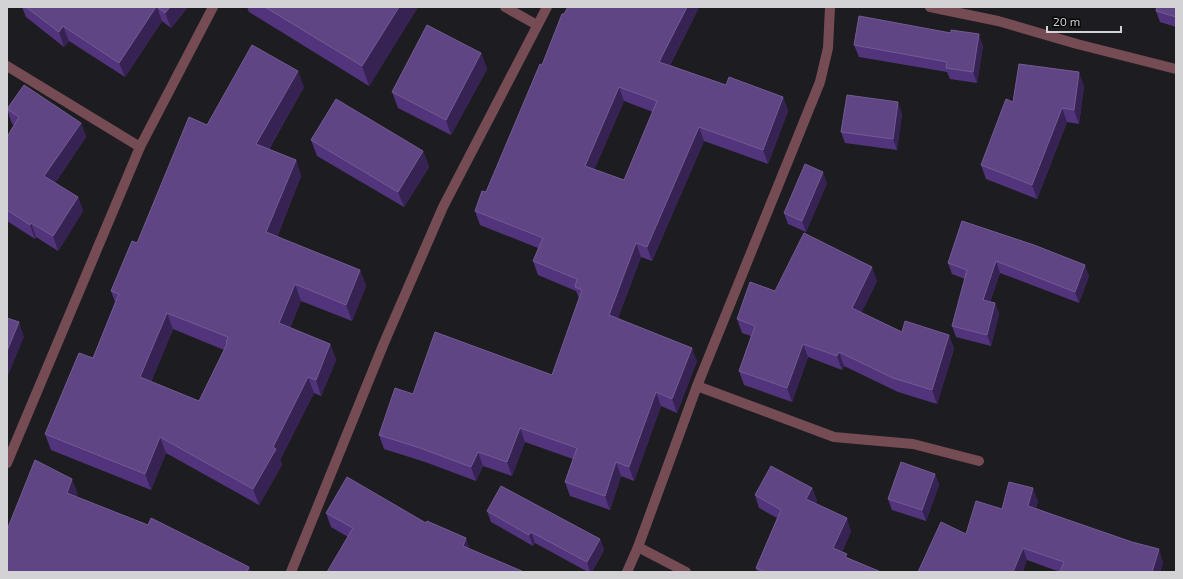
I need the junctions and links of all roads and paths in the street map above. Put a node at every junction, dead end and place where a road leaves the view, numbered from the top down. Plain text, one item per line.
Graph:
1 (213, 7) edge
2 (505, 7) edge
3 (548, 7) edge
4 (830, 7) edge
5 (930, 7) edge
6 (537, 25) junction
7 (7, 66) edge
8 (1176, 68) edge
9 (140, 147) junction
10 (697, 386) junction
11 (979, 461) dead end
12 (7, 463) edge
13 (638, 547) junction
14 (291, 572) edge
15 (627, 572) edge
16 (686, 572) edge

1 - 9 street
2 - 6 street
3 - 6 street
4 - 10 street
5 - 8 street
6 - 14 street
7 - 9 street
9 - 12 street
10 - 11 street
10 - 13 street
13 - 15 street
13 - 16 street

